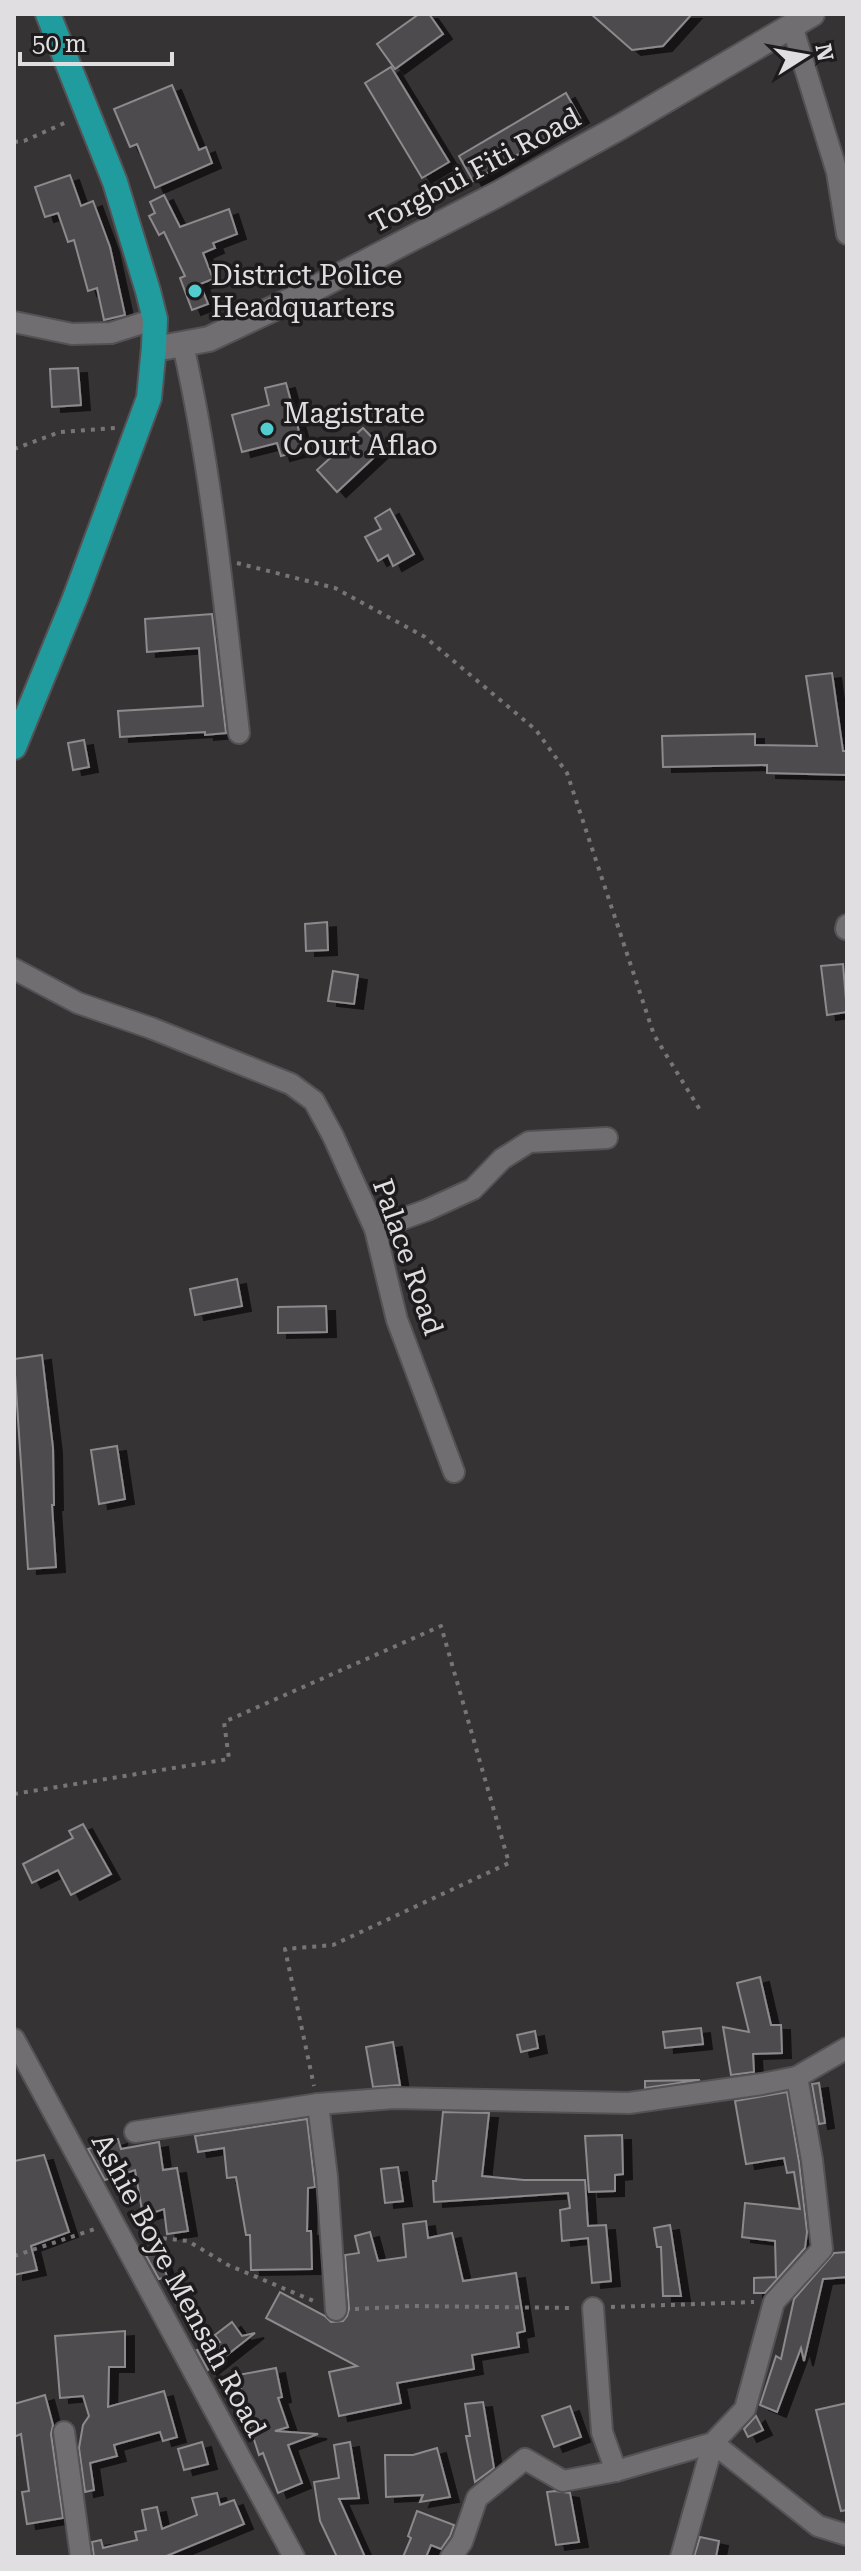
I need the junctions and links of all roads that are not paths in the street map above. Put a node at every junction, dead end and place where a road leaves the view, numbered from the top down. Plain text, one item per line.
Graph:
1 (48, 14) edge
2 (802, 20) edge
3 (847, 234) edge
4 (155, 319) junction
5 (14, 322) edge
6 (183, 345) junction
7 (154, 347) junction
8 (239, 733) dead end
9 (14, 747) edge
10 (14, 969) edge
11 (607, 1138) dead end
12 (375, 1229) junction
13 (454, 1472) dead end
14 (14, 2039) edge
15 (847, 2048) edge
16 (797, 2077) junction
17 (318, 2104) junction
18 (135, 2132) dead end
19 (593, 2308) road end
20 (336, 2310) road end
21 (64, 2432) dead end
22 (713, 2443) junction
23 (616, 2471) junction
24 (847, 2535) edge
25 (81, 2557) edge
26 (294, 2557) edge
27 (451, 2557) edge
28 (681, 2557) edge

1 - 4 highway
2 - 3 street
2 - 6 street, Torgbui Fiti Road
4 - 5 street
4 - 7 highway
6 - 7 street, Torgbui Fiti Road
6 - 8 street
7 - 9 highway
10 - 12 street, Palace Road
11 - 12 street
12 - 13 street, Palace Road
14 - 26 street, Ashie Boye Mensah Road
15 - 16 street
16 - 17 street
16 - 22 street
17 - 18 street
17 - 20 street
19 - 23 street
21 - 25 street
22 - 23 street
22 - 24 street
22 - 28 street
23 - 27 street

